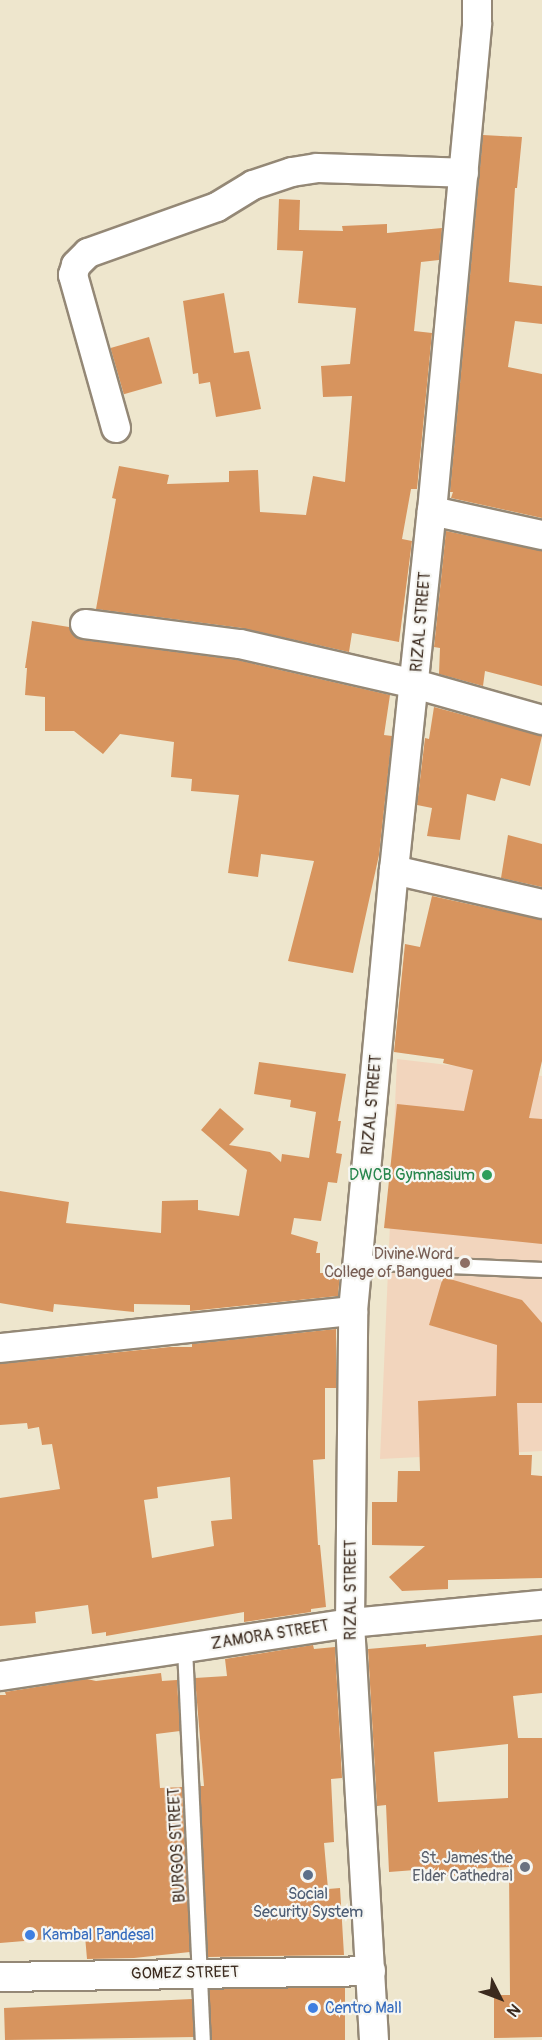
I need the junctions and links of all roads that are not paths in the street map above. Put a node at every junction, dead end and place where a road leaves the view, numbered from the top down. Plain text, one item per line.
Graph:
1 (477, 0) edge
2 (464, 173) junction
3 (116, 428) dead end
4 (432, 511) junction
5 (542, 535) edge
6 (85, 624) dead end
7 (415, 684) junction
8 (542, 720) edge
9 (394, 870) junction
10 (542, 904) edge
11 (358, 1262) junction
12 (542, 1270) edge
13 (353, 1311) junction
14 (0, 1348) edge
15 (542, 1605) edge
16 (350, 1623) junction
17 (185, 1648) junction
18 (0, 1676) edge
19 (371, 1971) junction
20 (199, 1972) junction
21 (0, 1977) edge
22 (203, 2040) edge
23 (374, 2040) edge

1 - 2 street, RIZAL STREET
2 - 3 street
2 - 4 street, RIZAL STREET
4 - 5 street
4 - 7 street, RIZAL STREET
6 - 7 street
7 - 8 street
7 - 9 street, RIZAL STREET
9 - 10 street
9 - 11 street, RIZAL STREET
11 - 12 lane
11 - 13 street, RIZAL STREET
13 - 14 street
13 - 16 street, RIZAL STREET
15 - 16 street, ZAMORA STREET
16 - 17 street, ZAMORA STREET
16 - 19 street, RIZAL STREET
17 - 18 street, ZAMORA STREET
17 - 20 lane, BURGOS STREET
19 - 20 street, GOMEZ STREET
19 - 23 street, RIZAL STREET
20 - 21 street, GOMEZ STREET
20 - 22 lane, BURGOS STREET

